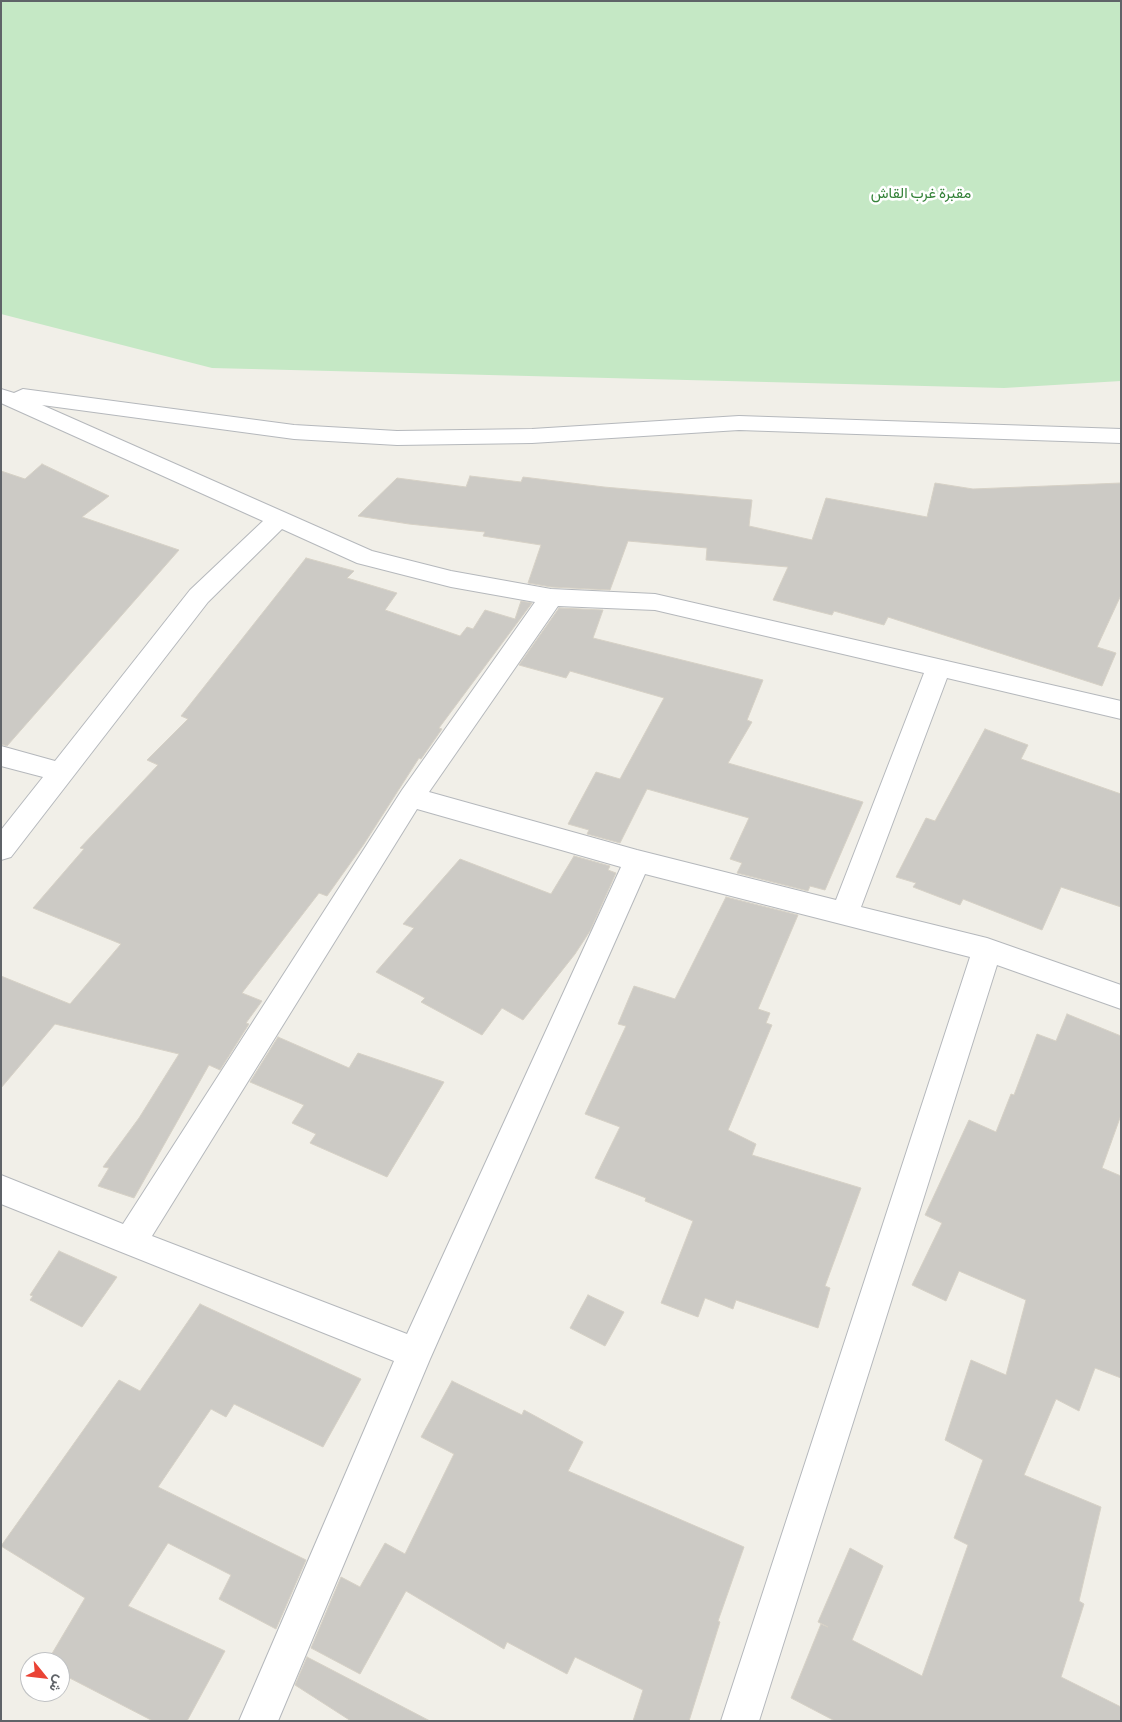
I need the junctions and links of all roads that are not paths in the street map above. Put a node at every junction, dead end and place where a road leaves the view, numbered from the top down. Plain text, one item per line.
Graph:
1 (1, 394) edge
2 (1121, 436) edge
3 (279, 519) junction
4 (552, 597) junction
5 (938, 668) junction
6 (1121, 710) edge
7 (1, 756) edge
8 (62, 773) junction
9 (411, 797) junction
10 (1, 850) edge
11 (638, 861) junction
12 (844, 915) junction
13 (987, 950) junction
14 (1121, 997) edge
15 (1, 1189) edge
16 (130, 1242) junction
17 (415, 1353) junction
18 (258, 1721) edge
19 (740, 1721) edge

1 - 2 street
1 - 3 street
3 - 4 street
3 - 8 street
4 - 5 street
4 - 9 street
5 - 6 street
5 - 12 street
7 - 8 street
8 - 10 street
9 - 11 street
9 - 16 street
11 - 12 street
11 - 17 street
12 - 13 street
13 - 14 street
13 - 19 street
15 - 16 street
16 - 17 street
17 - 18 street

